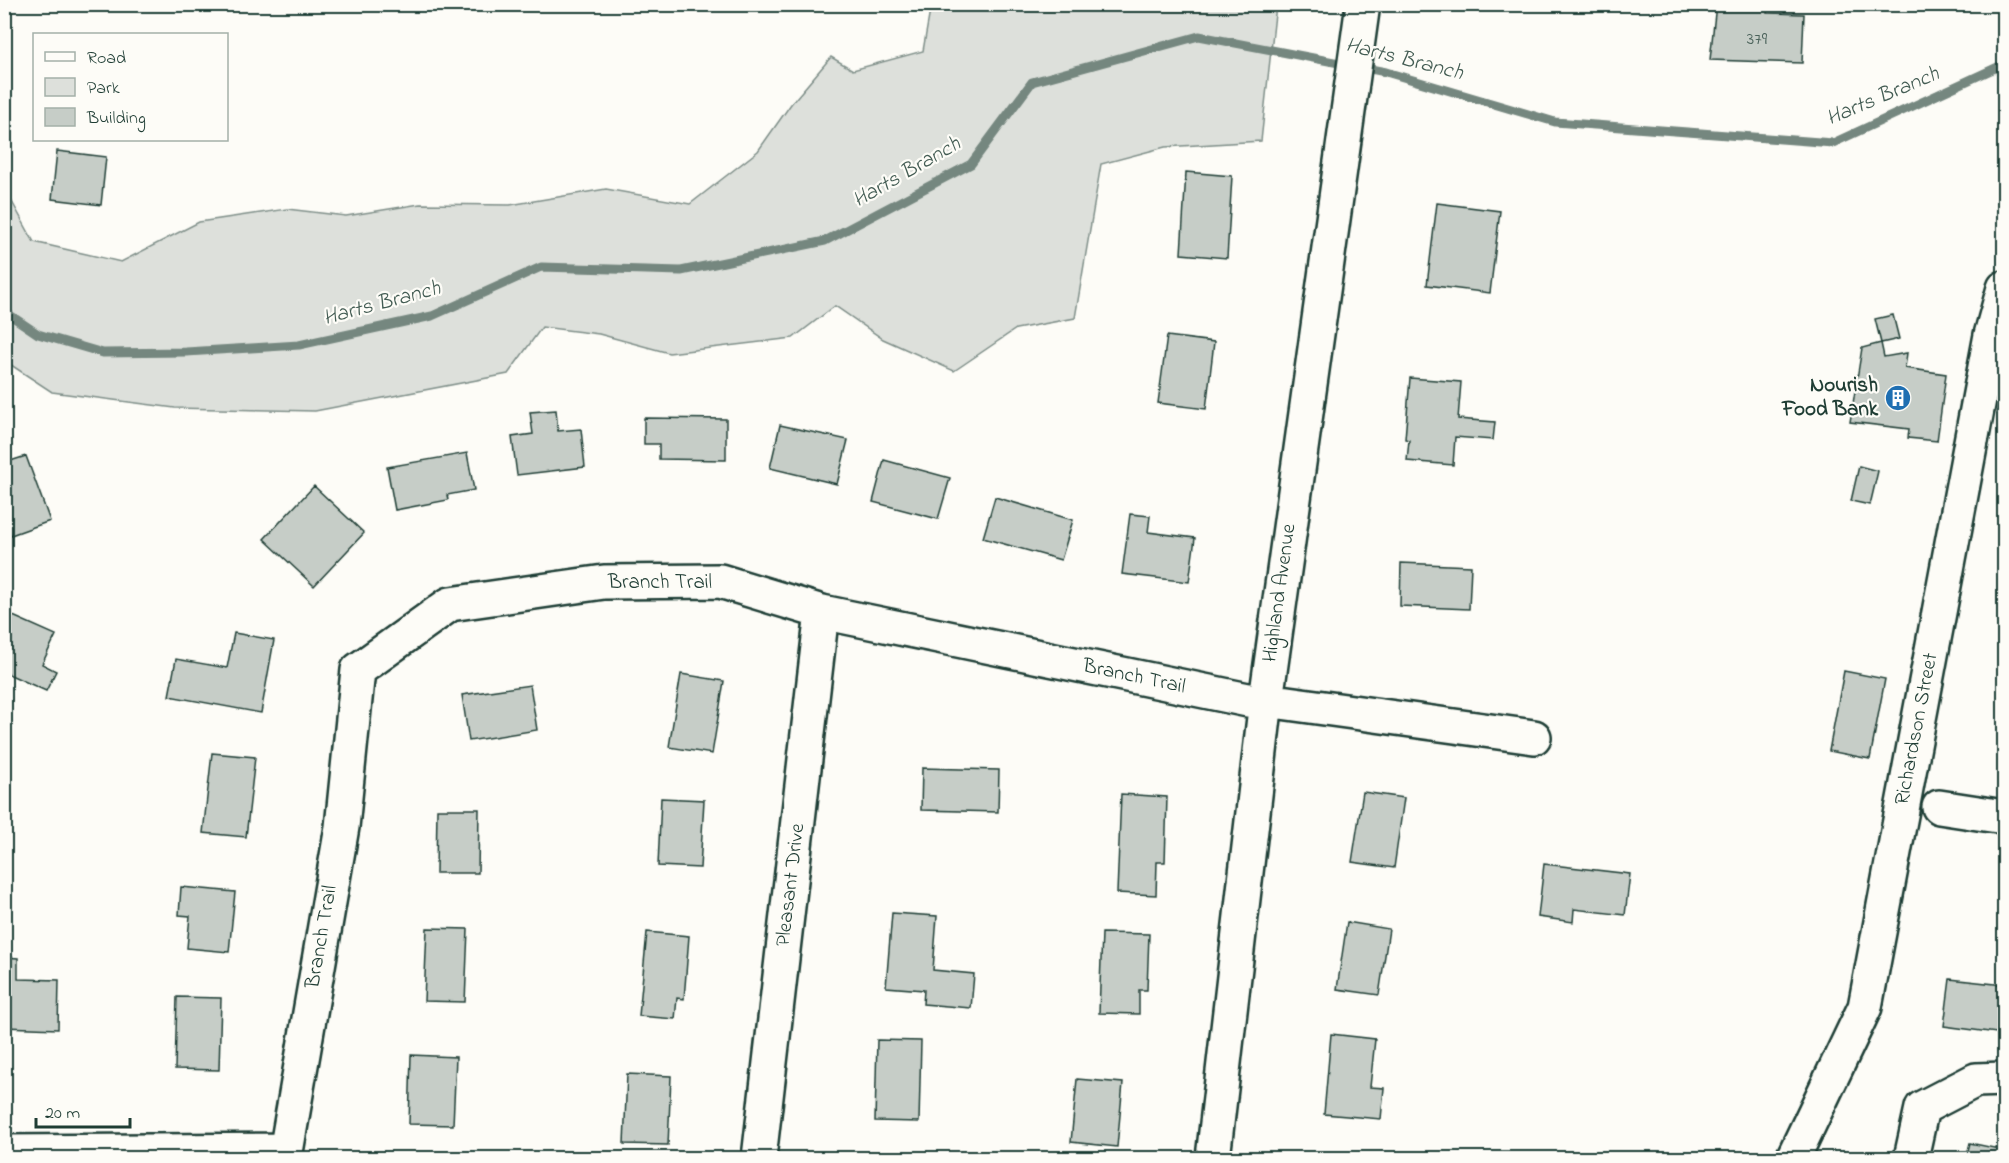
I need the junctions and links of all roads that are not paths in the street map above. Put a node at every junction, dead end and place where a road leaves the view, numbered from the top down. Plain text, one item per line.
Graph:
1 (1361, 17) edge
2 (2004, 288) edge
3 (822, 612) junction
4 (1266, 700) junction
5 (1534, 737) dead end
6 (1939, 807) dead end
7 (2004, 817) edge
8 (2004, 1079) edge
9 (4, 1152) edge
10 (285, 1154) edge
11 (759, 1158) edge
12 (1213, 1158) edge
13 (1793, 1158) edge
14 (1911, 1158) edge

1 - 4 street, Highland Avenue
2 - 13 street, Richardson Street
3 - 4 street, Branch Trail
3 - 10 street, Branch Trail
3 - 11 street, Pleasant Drive
4 - 5 street, Branch Trail
4 - 12 street, Highland Avenue
6 - 7 street
8 - 14 street
9 - 10 street

